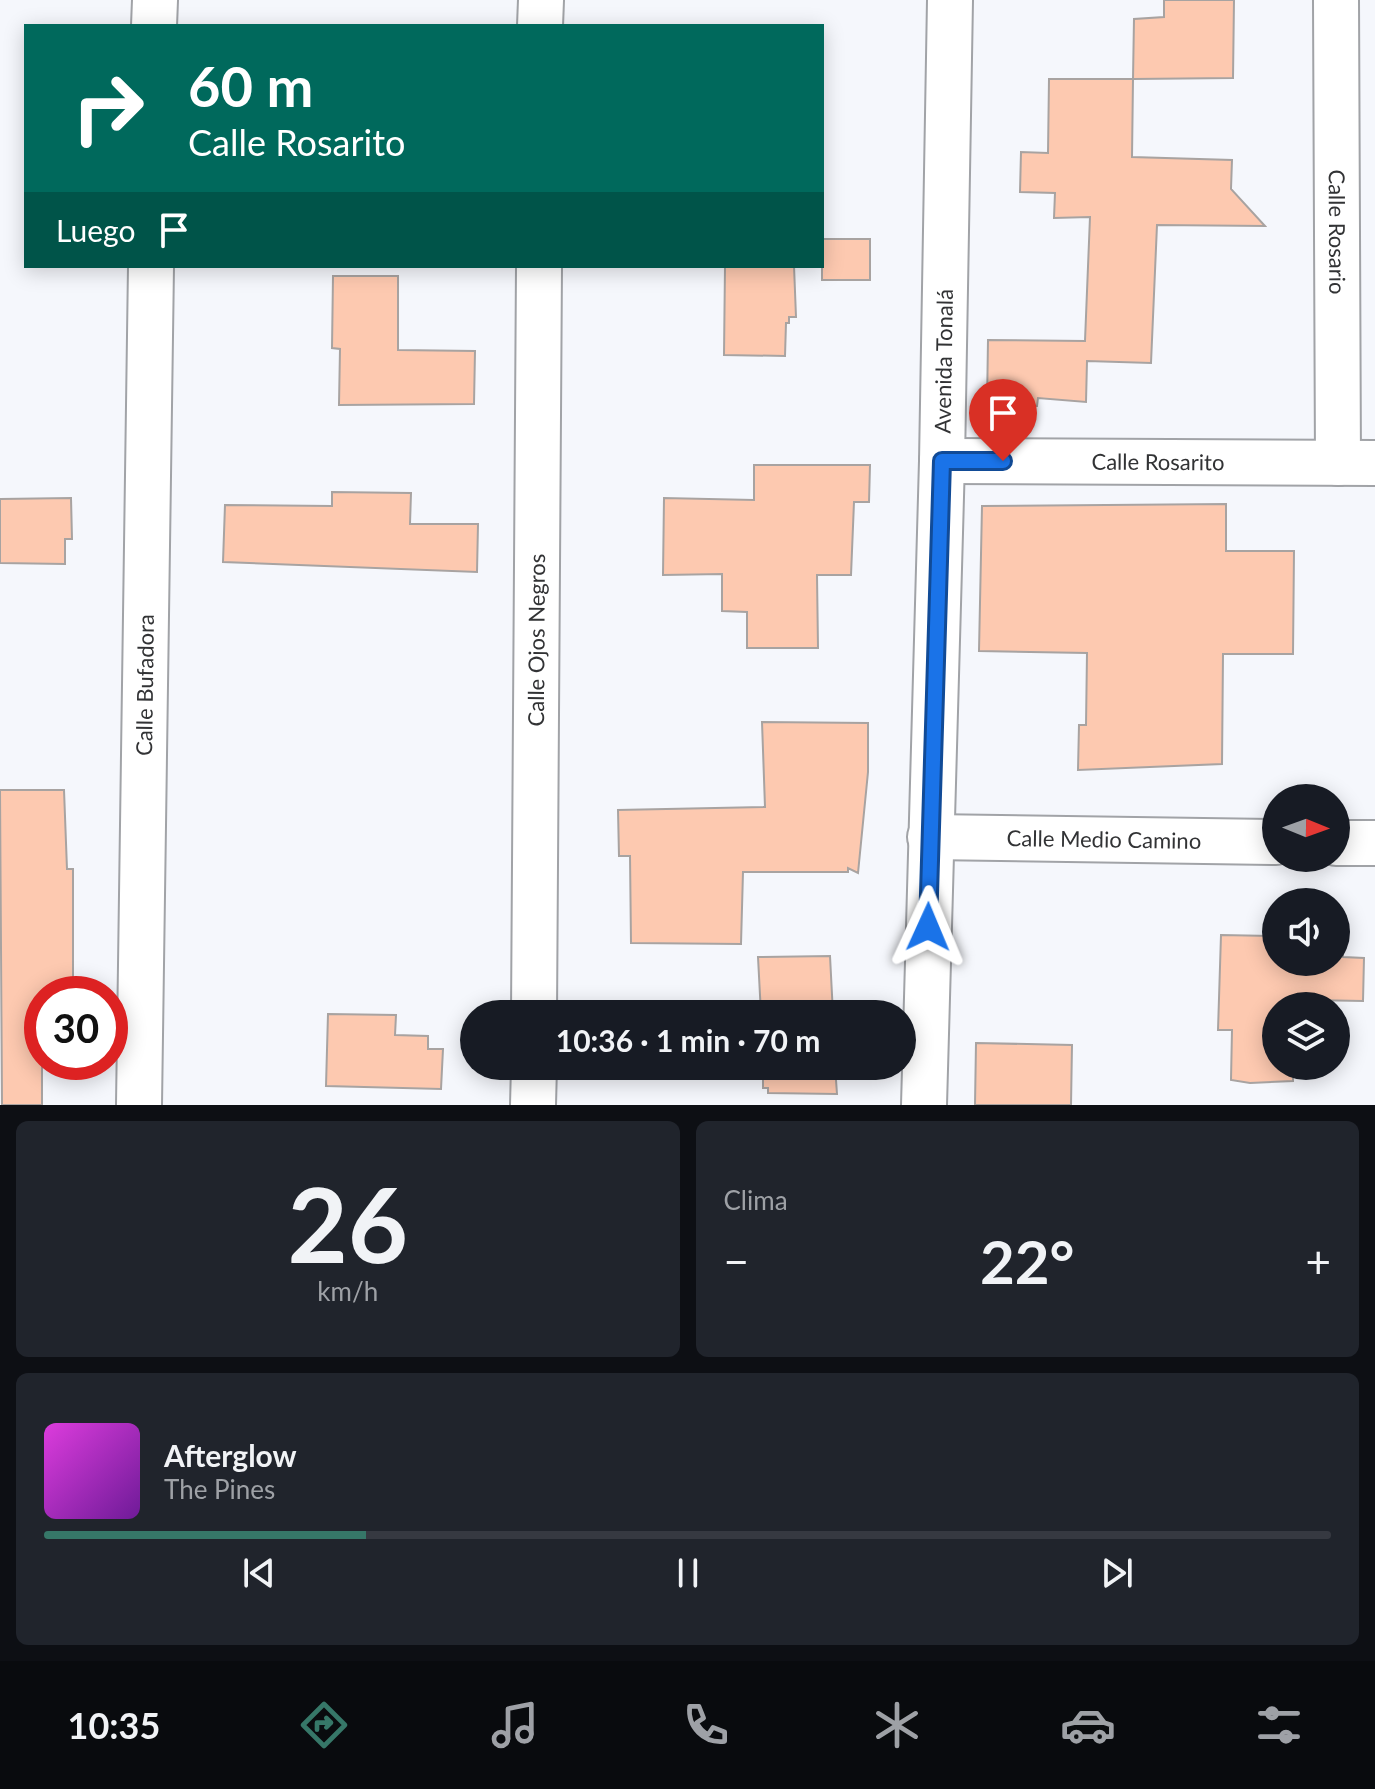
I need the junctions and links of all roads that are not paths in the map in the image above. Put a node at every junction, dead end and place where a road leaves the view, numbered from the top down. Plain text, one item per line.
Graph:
1 (155, 0) edge
2 (541, 0) edge
3 (950, 0) edge
4 (1336, 0) edge
5 (154, 24) edge
6 (540, 24) edge
7 (151, 268) edge
8 (539, 268) edge
9 (942, 461) junction
10 (1357, 463) edge
11 (930, 837) junction
12 (1262, 842) edge
13 (1350, 843) edge
14 (1375, 843) edge
15 (534, 1000) edge
16 (534, 1080) edge
17 (139, 1105) edge
18 (533, 1105) edge
19 (924, 1105) edge

1 - 5 street
2 - 6 street
3 - 9 street, Avenida Tonalá
4 - 10 street, Calle Rosario
7 - 17 street, Calle Bufadora
8 - 15 street, Calle Ojos Negros
9 - 10 street, Calle Rosarito
9 - 11 street, Avenida Tonalá
11 - 12 street, Calle Medio Camino
11 - 19 street, Avenida Tonalá
13 - 14 street
16 - 18 street

